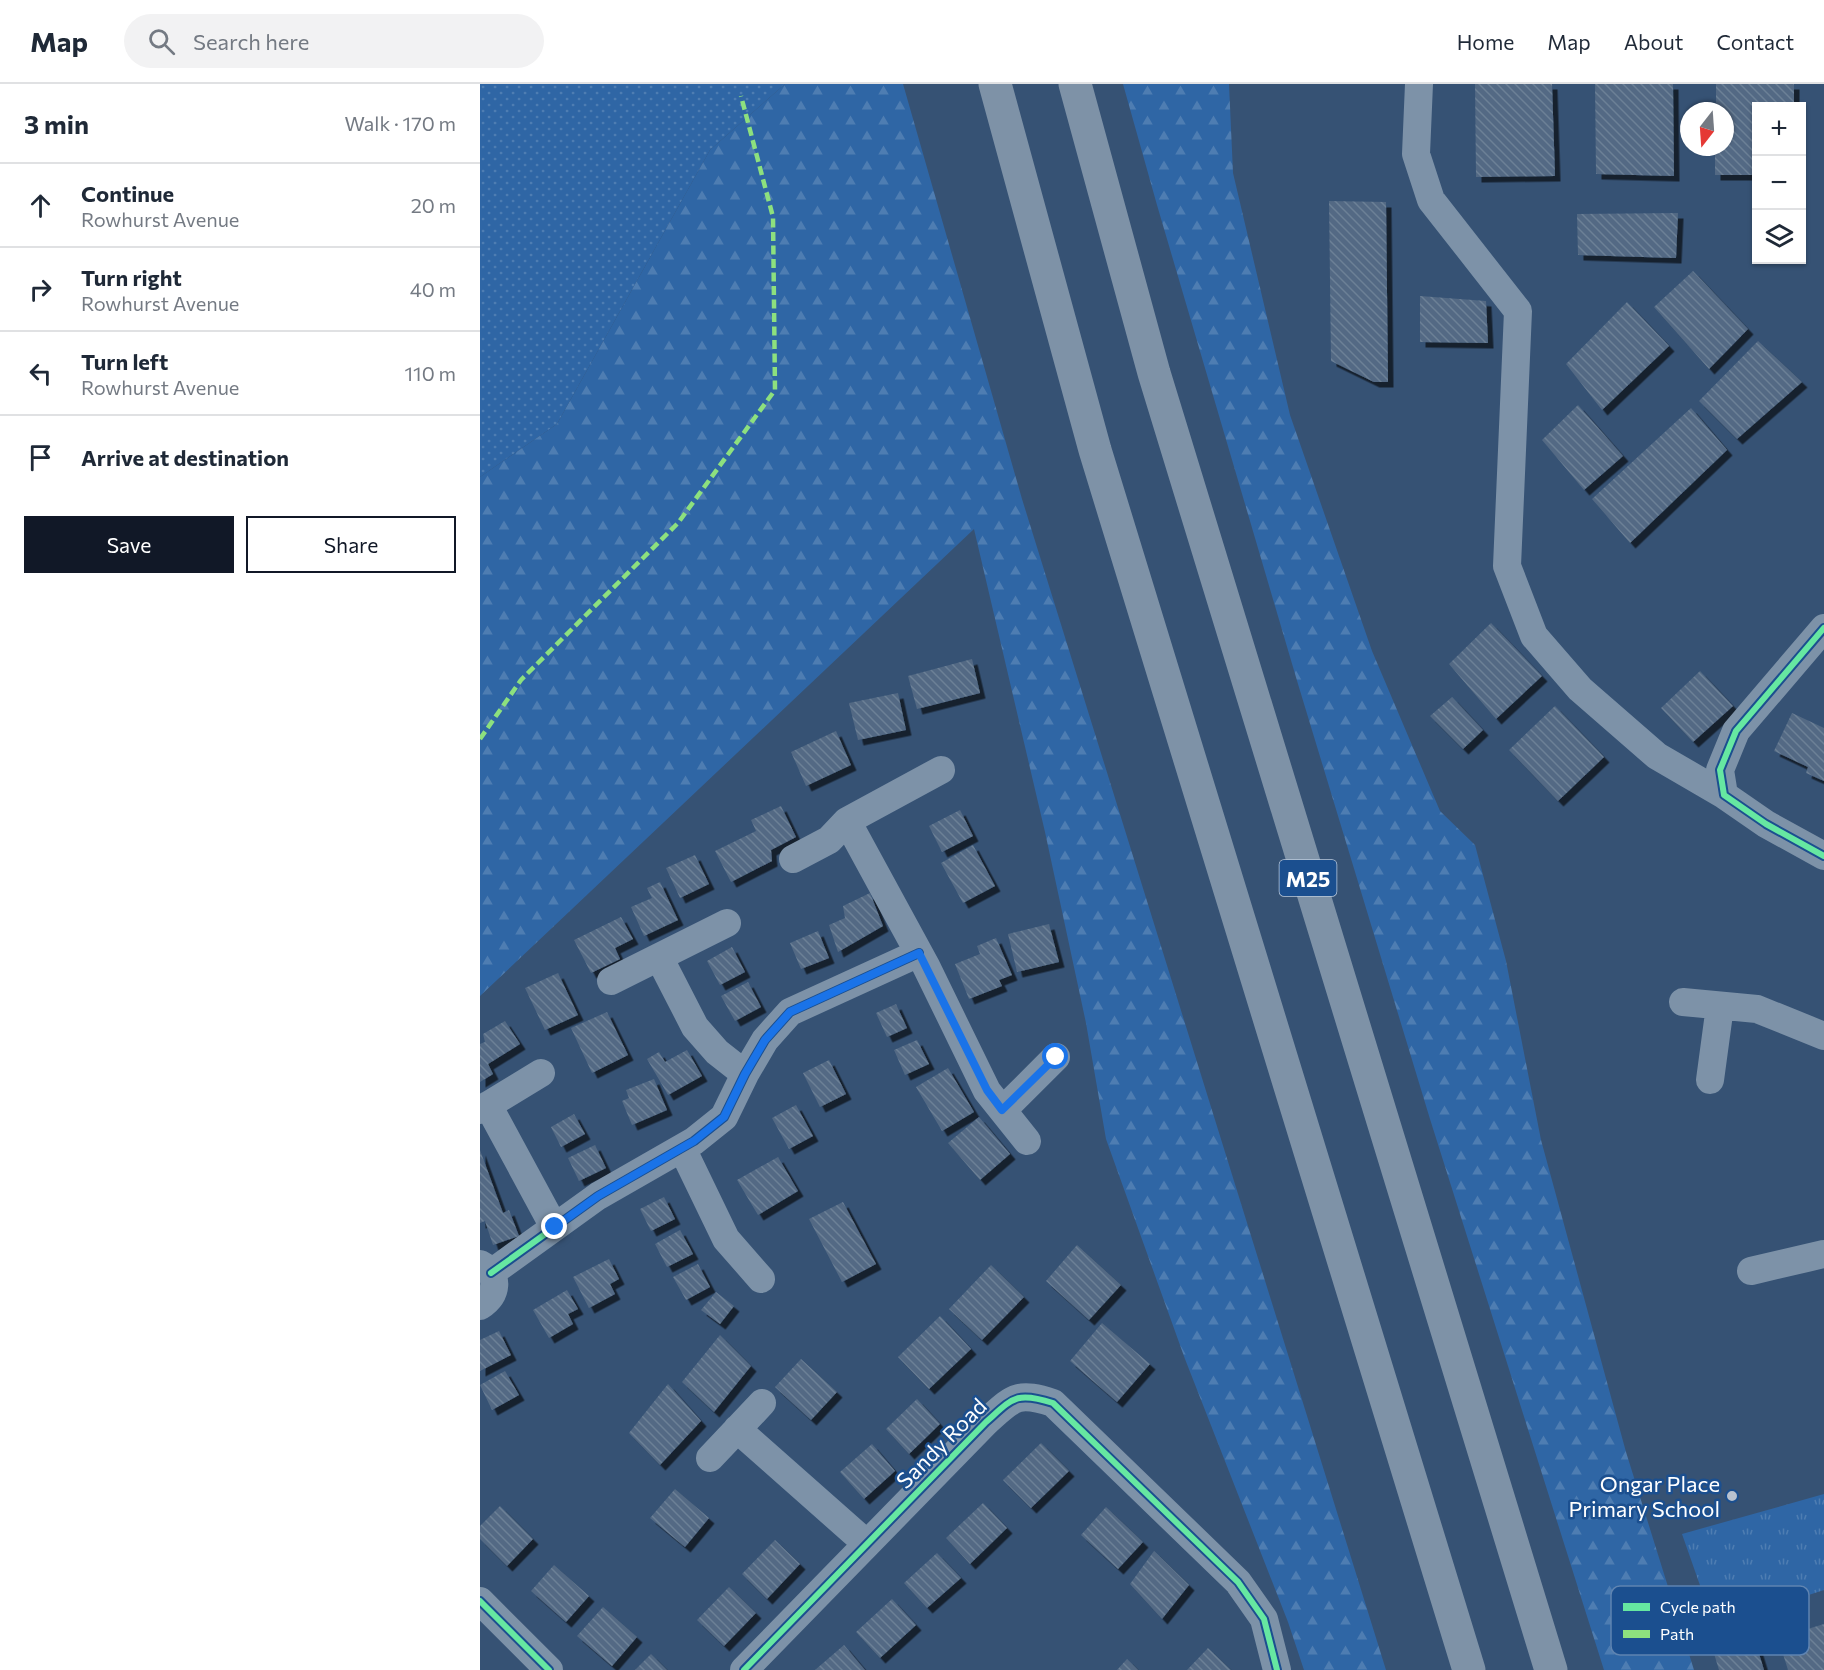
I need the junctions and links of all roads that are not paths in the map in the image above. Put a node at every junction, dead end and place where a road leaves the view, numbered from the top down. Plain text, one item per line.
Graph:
1 (995, 84) edge
2 (1075, 84) edge
3 (1419, 84) edge
4 (1824, 628) edge
5 (941, 770) dead end
6 (1724, 795) junction
7 (847, 820) junction
8 (1824, 856) edge
9 (793, 859) dead end
10 (727, 923) dead end
11 (919, 953) junction
12 (659, 957) junction
13 (611, 981) dead end
14 (1683, 1002) dead end
15 (1720, 1006) junction
16 (1824, 1036) edge
17 (1056, 1057) dead end
18 (541, 1074) dead end
19 (745, 1074) junction
20 (1710, 1080) dead end
21 (484, 1108) edge
22 (1002, 1110) junction
23 (1027, 1141) dead end
24 (682, 1148) junction
25 (555, 1227) junction
26 (1824, 1254) edge
27 (486, 1269) edge
28 (1751, 1271) dead end
29 (761, 1279) dead end
30 (480, 1306) edge
31 (762, 1403) dead end
32 (737, 1429) junction
33 (710, 1458) dead end
34 (867, 1544) junction
35 (480, 1601) edge
36 (549, 1670) edge
37 (744, 1670) edge
38 (1277, 1670) edge
39 (1469, 1670) edge
40 (1551, 1670) edge

1 - 39 highway
2 - 40 highway, M25
3 - 6 street
4 - 6 street
5 - 7 street
6 - 8 street
7 - 9 street
7 - 11 street
10 - 12 street
11 - 19 street
11 - 22 street
12 - 13 street
12 - 19 street
14 - 15 street
15 - 16 street
15 - 20 street
17 - 22 street
18 - 21 street
19 - 24 street
21 - 25 street
22 - 23 street
24 - 25 street
24 - 29 street
25 - 27 street
26 - 28 street
27 - 30 street
31 - 32 street
32 - 33 street
32 - 34 street
34 - 37 street, Sandy Road
34 - 38 street, Sandy Road
35 - 36 street

